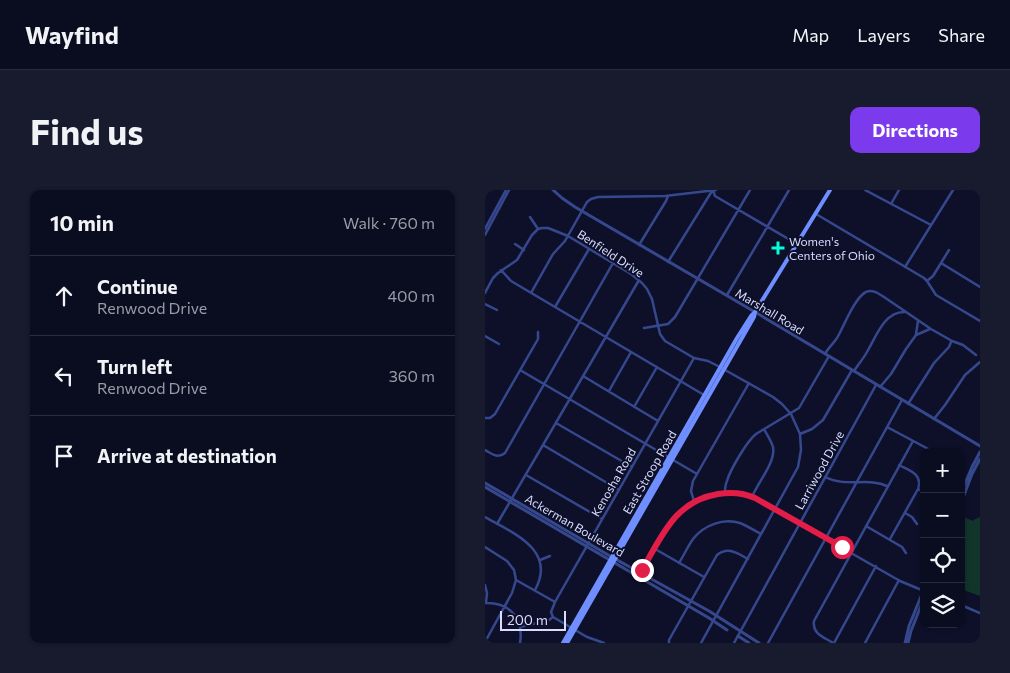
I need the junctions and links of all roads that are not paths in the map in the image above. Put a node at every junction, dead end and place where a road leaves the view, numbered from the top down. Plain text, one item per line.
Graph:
1 (508, 190) edge
2 (553, 190) edge
3 (714, 190) edge
4 (750, 190) edge
5 (789, 190) edge
6 (830, 190) edge
7 (865, 190) edge
8 (899, 190) edge
9 (953, 190) edge
10 (668, 196) junction
11 (891, 204) junction
12 (739, 209) junction
13 (582, 211) junction
14 (816, 214) junction
15 (530, 217) dead end
16 (931, 225) junction
17 (767, 227) junction
18 (485, 229) edge
19 (537, 230) junction
20 (485, 235) edge
21 (568, 236) junction
22 (515, 244) dead end
23 (797, 244) junction
24 (639, 245) junction
25 (589, 249) junction
26 (524, 250) junction
27 (949, 250) dead end
28 (668, 262) junction
29 (613, 263) junction
30 (941, 264) junction
31 (905, 267) junction
32 (501, 270) junction
33 (697, 278) junction
34 (639, 280) junction
35 (927, 281) junction
36 (980, 287) edge
37 (485, 293) edge
38 (531, 293) junction
39 (727, 295) junction
40 (892, 303) junction
41 (485, 304) edge
42 (555, 308) junction
43 (497, 310) dead end
44 (755, 312) junction
45 (907, 313) junction
46 (892, 315) junction
47 (918, 321) junction
48 (980, 321) edge
49 (579, 322) junction
50 (658, 326) junction
51 (644, 328) dead end
52 (931, 329) junction
53 (539, 332) dead end
54 (916, 335) junction
55 (485, 336) edge
56 (605, 337) junction
57 (951, 341) junction
58 (499, 344) dead end
59 (631, 352) junction
60 (827, 355) junction
61 (976, 355) dead end
62 (694, 358) junction
63 (980, 362) edge
64 (657, 367) junction
65 (722, 368) junction
66 (520, 370) junction
67 (853, 371) junction
68 (583, 376) junction
69 (681, 381) junction
70 (749, 383) junction
71 (544, 384) junction
72 (876, 385) junction
73 (880, 387) junction
74 (609, 391) junction
75 (706, 396) junction
76 (570, 399) junction
77 (902, 400) junction
78 (908, 404) junction
79 (634, 406) junction
80 (791, 414) junction
81 (485, 418) edge
82 (934, 419) junction
83 (658, 421) junction
84 (556, 423) junction
85 (887, 427) junction
86 (764, 429) junction
87 (800, 434) junction
88 (913, 441) junction
89 (645, 444) junction
90 (543, 446) junction
91 (980, 446) edge
92 (926, 448) edge
93 (485, 450) edge
94 (980, 452) edge
95 (670, 458) junction
96 (980, 459) edge
97 (899, 465) junction
98 (632, 467) junction
99 (526, 474) junction
100 (697, 474) junction
101 (825, 477) junction
102 (485, 483) edge
103 (856, 483) junction
104 (965, 484) edge
105 (485, 487) edge
106 (887, 487) junction
107 (918, 489) joint
108 (619, 490) junction
109 (725, 493) junction
110 (965, 493) edge
111 (752, 497) junction
112 (511, 500) junction
113 (694, 501) junction
114 (775, 509) junction
115 (905, 513) junction
116 (485, 518) edge
117 (602, 519) junction
118 (800, 523) junction
119 (497, 524) junction
120 (917, 524) dead end
121 (866, 526) junction
122 (761, 534) junction
123 (826, 538) junction
124 (890, 540) junction
125 (587, 545) junction
126 (485, 547) edge
127 (655, 549) junction
128 (851, 552) junction
129 (906, 554) dead end
130 (550, 556) dead end
131 (747, 559) junction
132 (539, 560) junction
133 (613, 560) junction
134 (679, 563) junction
135 (876, 566) junction
136 (640, 575) junction
137 (704, 577) junction
138 (516, 580) junction
139 (899, 580) junction
140 (658, 582) junction
141 (485, 585) edge
142 (655, 587) junction
143 (920, 588) edge
144 (535, 590) junction
145 (675, 592) junction
146 (672, 596) junction
147 (920, 600) edge
148 (690, 601) junction
149 (555, 602) junction
150 (486, 603) edge
151 (688, 606) junction
152 (504, 607) junction
153 (965, 607) edge
154 (920, 608) edge
155 (980, 613) edge
156 (717, 616) junction
157 (553, 617) junction
158 (714, 621) junction
159 (520, 627) junction
160 (573, 629) junction
161 (727, 630) dead end
162 (740, 632) junction
163 (738, 636) junction
164 (485, 642) edge
165 (519, 643) edge
166 (563, 643) edge
167 (567, 643) edge
168 (604, 643) edge
169 (669, 643) edge
170 (701, 643) edge
171 (734, 643) edge
172 (749, 643) edge
173 (759, 643) edge
174 (768, 643) edge
175 (833, 643) edge
176 (865, 643) edge
177 (907, 643) edge

1 - 18 street
1 - 20 street
2 - 13 street, Marshall Road
3 - 10 street
3 - 12 street
3 - 28 street
4 - 12 street
5 - 17 street
6 - 14 main road, East Stroop Road
7 - 11 street
8 - 11 street
9 - 16 street
10 - 13 street
10 - 24 street
11 - 16 street
12 - 17 street
12 - 33 street
13 - 21 street
13 - 24 street, Marshall Road
14 - 23 main road, East Stroop Road
14 - 31 street
15 - 19 street
16 - 31 street
17 - 23 street
17 - 39 street
19 - 21 street, Benfield Drive
19 - 26 street
21 - 25 street, Benfield Drive
21 - 38 street
22 - 26 street
23 - 44 main road, East Stroop Road
24 - 28 street, Marshall Road
25 - 29 street, Benfield Drive
25 - 42 street
26 - 32 street
27 - 30 street
28 - 33 street, Marshall Road
29 - 34 street, Benfield Drive
29 - 49 street
30 - 35 street
30 - 36 street
31 - 35 street
32 - 37 street
32 - 38 street
33 - 39 street, Marshall Road
33 - 50 street
34 - 50 street, Benfield Drive
34 - 56 street
35 - 48 street
38 - 42 street
39 - 44 street, Marshall Road
40 - 45 street
40 - 46 street
40 - 60 street
41 - 43 street
42 - 49 street
44 - 60 street, Marshall Road
44 - 65 main road, East Stroop Road
45 - 46 street
45 - 47 street
46 - 67 street
47 - 52 street
47 - 54 street
49 - 56 street
49 - 71 street
50 - 51 street
50 - 62 street, Benfield Drive
52 - 54 street
52 - 57 street
53 - 66 street
54 - 73 street
55 - 58 street
56 - 59 street
56 - 68 street
57 - 61 street
57 - 78 street
59 - 64 street
59 - 74 street
60 - 67 street, Marshall Road
60 - 80 street
62 - 65 street, Benfield Drive
62 - 69 street, Kenosha Road
63 - 82 street
64 - 69 street
64 - 79 street
65 - 70 street, Benfield Drive
65 - 75 main road, East Stroop Road
66 - 71 street
66 - 81 street
67 - 72 street, Marshall Road
67 - 87 street
68 - 74 street
68 - 76 street
69 - 75 street
69 - 83 street, Kenosha Road
70 - 80 street, Benfield Drive
70 - 100 street
71 - 76 street
71 - 93 street
72 - 73 street, Marshall Road
72 - 101 street, Larriwood Drive
73 - 77 street, Marshall Road
74 - 79 street
75 - 95 main road, East Stroop Road
76 - 84 street
76 - 89 street
77 - 78 street, Marshall Road
77 - 85 street
78 - 82 street, Marshall Road
79 - 83 street
80 - 86 street
80 - 87 street
82 - 91 street, Marshall Road
83 - 89 street, Kenosha Road
84 - 90 street
84 - 98 street
85 - 88 street
85 - 103 street
86 - 109 street
86 - 111 street
87 - 114 street
88 - 92 street
88 - 97 street
89 - 95 street
89 - 98 street, Kenosha Road
90 - 99 street
90 - 108 street
94 - 104 street
95 - 100 street
95 - 133 main road, East Stroop Road
96 - 110 street
97 - 106 street
97 - 107 street
98 - 108 street, Kenosha Road
99 - 112 street
99 - 117 street
100 - 113 street
101 - 103 street
101 - 118 street, Larriwood Drive
102 - 112 street, Ackerman Boulevard
103 - 106 street
103 - 123 street
105 - 112 street, Ackerman Boulevard
106 - 121 street
107 - 115 street
108 - 117 street, Kenosha Road
109 - 111 street
109 - 113 street
111 - 114 street
112 - 119 street
112 - 125 street, Ackerman Boulevard
113 - 127 street
114 - 118 street
114 - 122 street
115 - 120 street
115 - 124 street
116 - 119 street
117 - 125 street, Kenosha Road
118 - 123 street
118 - 162 street, Larriwood Drive
119 - 132 street
121 - 124 street
121 - 128 street
122 - 131 street
122 - 134 street
123 - 128 street
123 - 174 street
124 - 129 street
125 - 133 street, Ackerman Boulevard
125 - 149 street, Kenosha Road
126 - 138 street
127 - 134 street
127 - 136 street
128 - 135 street
128 - 175 street
130 - 132 street
131 - 137 street
131 - 156 street
132 - 144 street
133 - 136 street, Ackerman Boulevard
133 - 160 main road, East Stroop Road
134 - 137 street
135 - 139 street
135 - 175 street
136 - 140 street, Ackerman Boulevard
136 - 142 street, Ackerman Boulevard
137 - 148 street
138 - 144 street
138 - 152 street
139 - 143 street
139 - 176 street
140 - 142 street
140 - 145 street, Ackerman Boulevard
141 - 150 street
142 - 146 street, Ackerman Boulevard
144 - 149 street
145 - 146 street
145 - 148 street, Ackerman Boulevard
146 - 151 street, Ackerman Boulevard
147 - 177 street
148 - 151 street
148 - 156 street, Ackerman Boulevard
149 - 157 street, Kenosha Road
150 - 152 street
151 - 158 street, Ackerman Boulevard
151 - 169 street
152 - 159 street
152 - 164 street
153 - 155 street
154 - 177 street
156 - 158 street
156 - 162 street, Ackerman Boulevard
157 - 159 street
157 - 160 street
158 - 161 street, Ackerman Boulevard
158 - 170 street
159 - 165 street
160 - 166 main road, East Stroop Road
160 - 167 main road, East Stroop Road
160 - 168 street
162 - 163 street, Larriwood Drive
162 - 173 street, Ackerman Boulevard
163 - 171 street, Larriwood Drive
163 - 172 street

